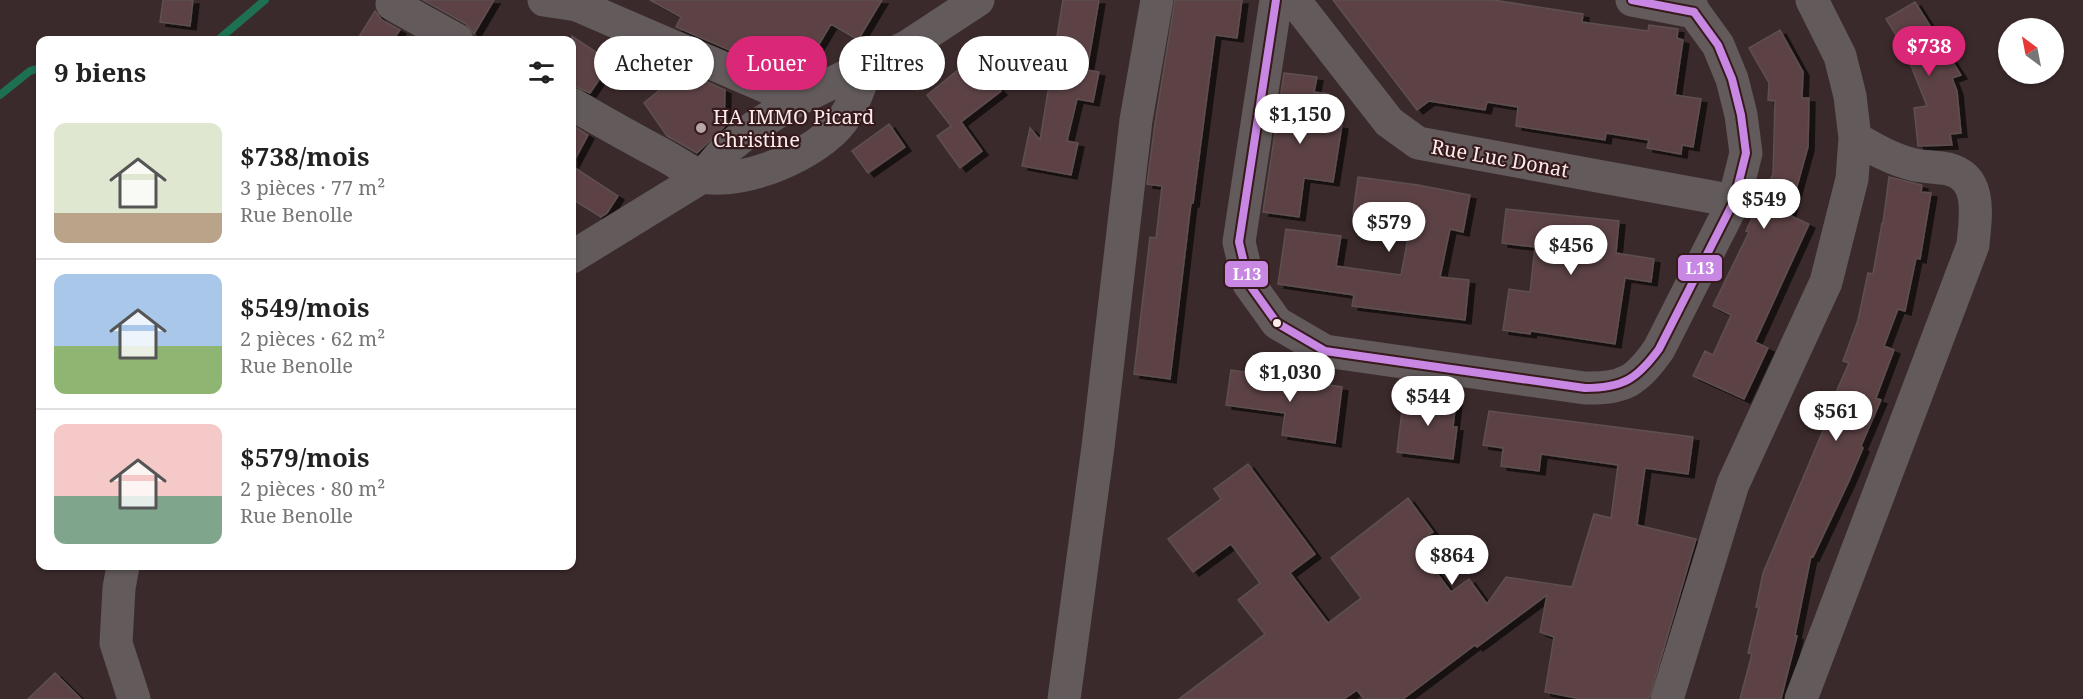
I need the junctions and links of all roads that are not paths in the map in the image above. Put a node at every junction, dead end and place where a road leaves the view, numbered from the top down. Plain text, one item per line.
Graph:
1 (544, 0) edge
2 (978, 0) edge
3 (1157, 0) edge
4 (1276, 0) edge
5 (1294, 0) edge
6 (1632, 0) edge
7 (1812, 0) edge
8 (392, 4) dead end
9 (1692, 6) edge
10 (450, 36) edge
11 (923, 36) edge
12 (839, 80) edge
13 (859, 90) edge
14 (797, 100) junction
15 (576, 106) edge
16 (1855, 138) junction
17 (702, 177) junction
18 (1734, 201) junction
19 (576, 255) edge
20 (122, 570) edge
21 (134, 699) edge
22 (1064, 699) edge
23 (1667, 699) edge
24 (1802, 699) edge

1 - 14 street
2 - 11 street
3 - 22 street
4 - 18 street
5 - 18 street, Rue Luc Donat
6 - 9 street
7 - 16 street
8 - 10 street
9 - 18 street
12 - 14 street
13 - 17 street
14 - 17 street
15 - 17 street
16 - 23 street
16 - 24 street
17 - 19 street
20 - 21 street

